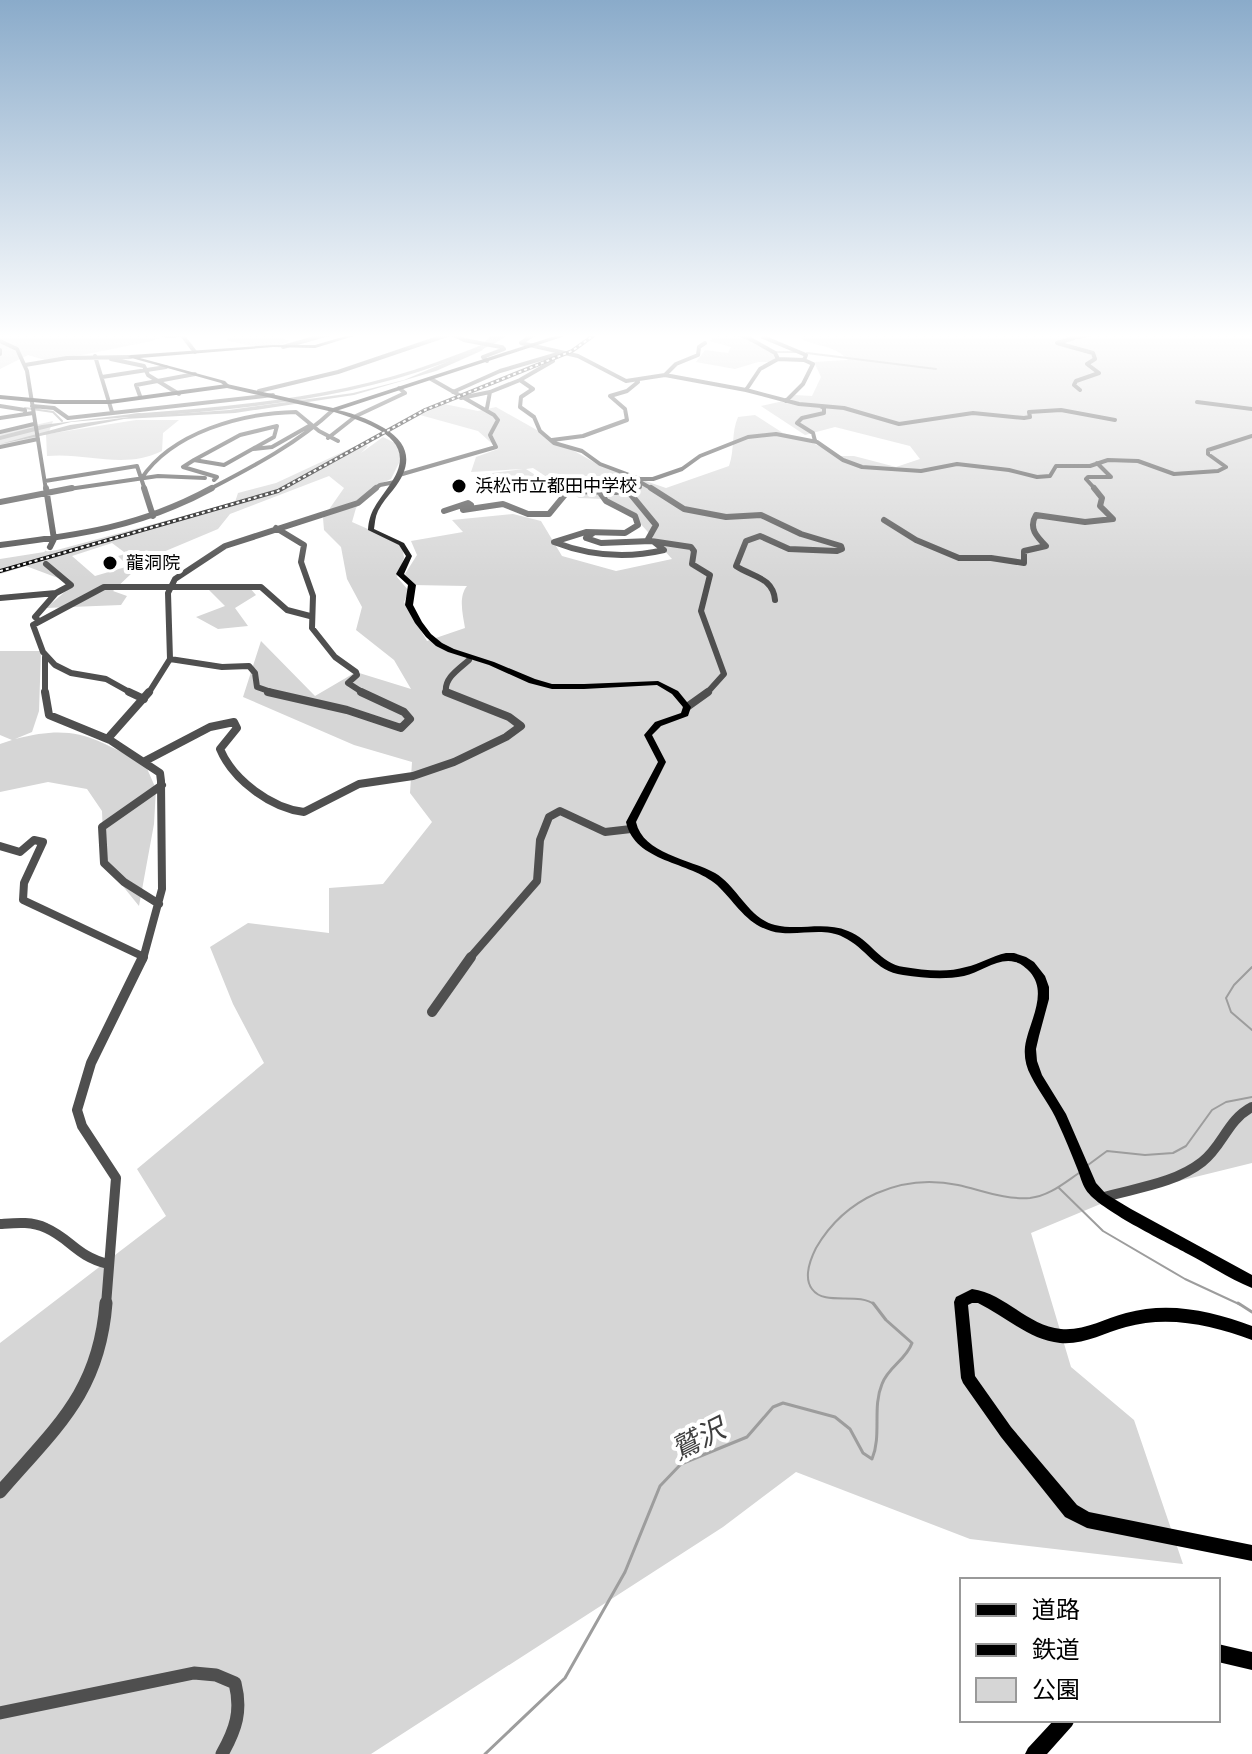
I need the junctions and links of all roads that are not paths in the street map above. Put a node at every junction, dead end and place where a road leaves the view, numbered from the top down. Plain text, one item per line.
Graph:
1 (33, 415) edge
2 (65, 415) edge
3 (91, 415) edge
4 (265, 415) edge
5 (299, 415) edge
6 (327, 415) edge
7 (346, 415) edge
8 (358, 415) edge
9 (494, 415) edge
10 (531, 415) edge
11 (626, 415) edge
12 (816, 415) edge
13 (870, 415) edge
14 (961, 415) edge
15 (992, 415) edge
16 (1030, 415) edge
17 (1085, 415) edge
18 (1115, 420) dead end
19 (35, 424) junction
20 (310, 428) junction
21 (0, 432) edge
22 (1252, 436) edge
23 (328, 438) junction
24 (38, 439) junction
25 (338, 441) dead end
26 (551, 441) junction
27 (815, 441) junction
28 (0, 447) edge
29 (252, 449) junction
30 (194, 460) junction
31 (1097, 463) junction
32 (397, 478) junction
33 (141, 479) junction
34 (214, 480) junction
35 (640, 480) junction
36 (45, 481) junction
37 (225, 483) junction
38 (628, 491) junction
39 (601, 494) junction
40 (48, 495) junction
41 (0, 502) edge
42 (444, 511) dead end
43 (153, 516) junction
44 (884, 520) dead end
45 (276, 528) junction
46 (634, 528) junction
47 (593, 533) junction
48 (54, 539) junction
49 (650, 540) junction
50 (0, 545) edge
51 (50, 547) tunnel mouth
52 (46, 564) dead end
53 (170, 586) junction
54 (56, 593) junction
55 (0, 598) edge
56 (775, 600) dead end
57 (310, 616) junction
58 (37, 619) dead end
59 (45, 657) junction
60 (170, 659) junction
61 (469, 660) junction
62 (144, 699) junction
63 (687, 707) junction
64 (110, 740) junction
65 (145, 761) junction
66 (162, 785) junction
67 (631, 829) junction
68 (0, 846) edge
69 (159, 904) junction
70 (142, 956) junction
71 (432, 1012) dead end
72 (1252, 1107) edge
73 (1101, 1198) junction
74 (0, 1224) edge
75 (108, 1264) junction
76 (1252, 1282) edge
77 (1252, 1333) edge
78 (0, 1492) edge
79 (1252, 1553) edge
80 (1220, 1653) edge
81 (1252, 1661) edge
82 (0, 1713) edge
83 (1064, 1722) edge
84 (222, 1754) edge
85 (1034, 1754) edge

1 - 19 street
2 - 3 street
4 - 33 street
5 - 20 street
6 - 20 street
7 - 32 main road
8 - 23 street
9 - 32 street
10 - 26 street
11 - 26 street
12 - 27 street
13 - 14 street
15 - 16 street
17 - 18 street
19 - 21 street
19 - 24 street
20 - 23 street
20 - 29 street
20 - 37 street
22 - 31 street
23 - 25 street
24 - 28 street
24 - 36 street
26 - 35 street
27 - 31 street
27 - 35 street
29 - 30 street
29 - 30 street
30 - 34 street
31 - 44 street
32 - 45 street
32 - 61 main road
33 - 34 street
33 - 36 street
33 - 40 street
33 - 43 street
34 - 37 street
35 - 38 street
35 - 56 street
36 - 40 street
37 - 43 street
38 - 39 street
38 - 49 street
39 - 42 street
39 - 46 street
40 - 41 street
40 - 48 street
43 - 48 street
45 - 53 street
45 - 57 street
46 - 47 street
46 - 49 street
47 - 49 street
47 - 49 street
48 - 50 street
48 - 51 street
49 - 63 street
52 - 54 street
53 - 57 street
53 - 59 street
53 - 60 street
54 - 55 street
54 - 58 street
57 - 60 street
59 - 62 street
59 - 64 street
60 - 62 street
61 - 63 main road
61 - 65 street
62 - 64 street
63 - 67 main road
64 - 65 street
65 - 66 street
66 - 69 street
66 - 69 street
67 - 71 street
67 - 73 main road
68 - 70 street
69 - 70 street
70 - 75 street
72 - 73 street
73 - 76 main road
74 - 75 street
75 - 78 street
77 - 79 main road
80 - 81 main road
82 - 84 street
83 - 85 main road

